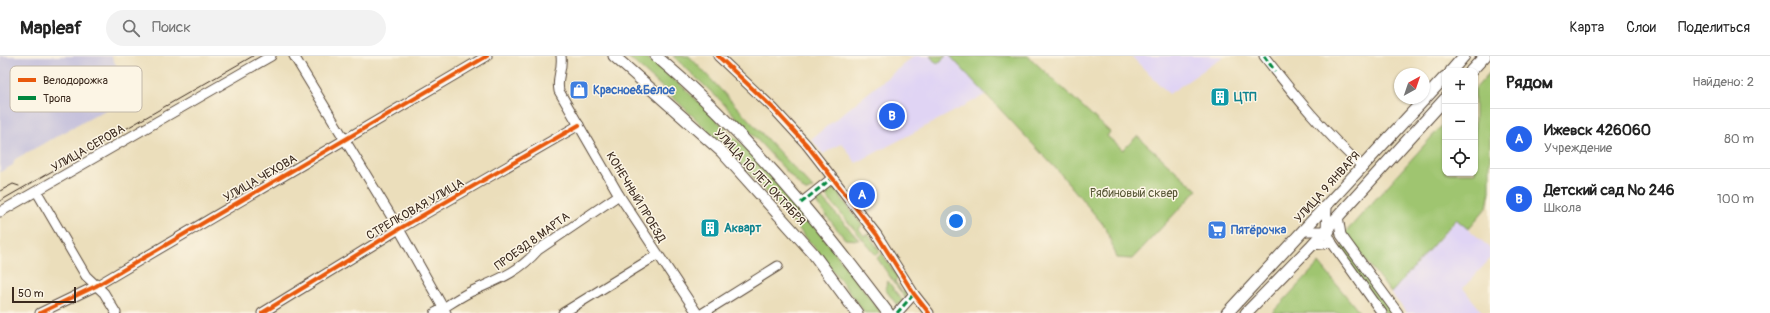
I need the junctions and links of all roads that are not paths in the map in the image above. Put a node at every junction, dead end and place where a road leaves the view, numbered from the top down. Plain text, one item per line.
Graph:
1 (271, 56) edge
2 (294, 56) edge
3 (487, 56) edge
4 (561, 56) edge
5 (614, 56) edge
6 (656, 56) edge
7 (718, 56) edge
8 (1264, 56) edge
9 (1464, 56) edge
10 (1485, 56) edge
11 (1453, 68) edge
12 (1474, 68) edge
13 (1442, 80) edge
14 (1442, 102) edge
15 (579, 126) junction
16 (344, 140) junction
17 (1363, 167) junction
18 (831, 179) junction
19 (37, 192) junction
20 (619, 195) junction
21 (801, 203) junction
22 (1327, 207) junction
23 (0, 212) edge
24 (1338, 216) junction
25 (399, 229) junction
26 (1326, 230) junction
27 (1305, 231) junction
28 (1341, 235) junction
29 (1332, 243) junction
30 (1312, 245) junction
31 (657, 255) junction
32 (778, 266) dead end
33 (96, 286) junction
34 (914, 294) junction
35 (445, 310) edge
36 (40, 313) edge
37 (116, 313) edge
38 (262, 313) edge
39 (435, 313) edge
40 (563, 313) edge
41 (697, 313) edge
42 (703, 313) edge
43 (857, 313) edge
44 (888, 313) edge
45 (897, 313) edge
46 (929, 313) edge
47 (1227, 313) edge
48 (1246, 313) edge
49 (1382, 313) edge
50 (1398, 313) edge

1 - 19 street, УЛИЦА СЕРОВА
2 - 16 street
3 - 16 street, УЛИЦА ЧЕХОВА
4 - 15 street, КОНЕЧНЫЙ ПРОЕЗД
5 - 43 main road, УЛИЦА 10 ЛЕТ ОКТЯБРЯ
6 - 21 main road, УЛИЦА 10 ЛЕТ ОКТЯБРЯ
7 - 18 street
8 - 17 street
9 - 11 main road
10 - 12 main road
13 - 17 main road, УЛИЦА 9 ЯНВАРЯ
14 - 24 main road
15 - 20 street, КОНЕЧНЫЙ ПРОЕЗД
15 - 25 street, СТРЕЛКОВАЯ УЛИЦА
16 - 25 street
16 - 33 street, УЛИЦА ЧЕХОВА
17 - 22 main road, УЛИЦА 9 ЯНВАРЯ
18 - 21 street
18 - 34 street
19 - 23 street, УЛИЦА СЕРОВА
19 - 33 street
20 - 31 street, КОНЕЧНЫЙ ПРОЕЗД
20 - 35 street, ПРОЕЗД 8 МАРТА
21 - 44 main road, УЛИЦА 10 ЛЕТ ОКТЯБРЯ
22 - 26 street
22 - 27 main road, УЛИЦА 9 ЯНВАРЯ
24 - 26 main road
24 - 28 street
25 - 35 street
25 - 38 street, СТРЕЛКОВАЯ УЛИЦА
26 - 27 street
26 - 28 street
26 - 29 street
26 - 30 main road
27 - 47 main road, УЛИЦА 9 ЯНВАРЯ
28 - 50 street
29 - 30 street
29 - 49 street
30 - 48 main road
31 - 40 street
31 - 41 street, КОНЕЧНЫЙ ПРОЕЗД
32 - 42 street
33 - 36 street, УЛИЦА ЧЕХОВА
33 - 37 street
34 - 45 street
34 - 46 street
35 - 39 street, ПРОЕЗД 8 МАРТА

